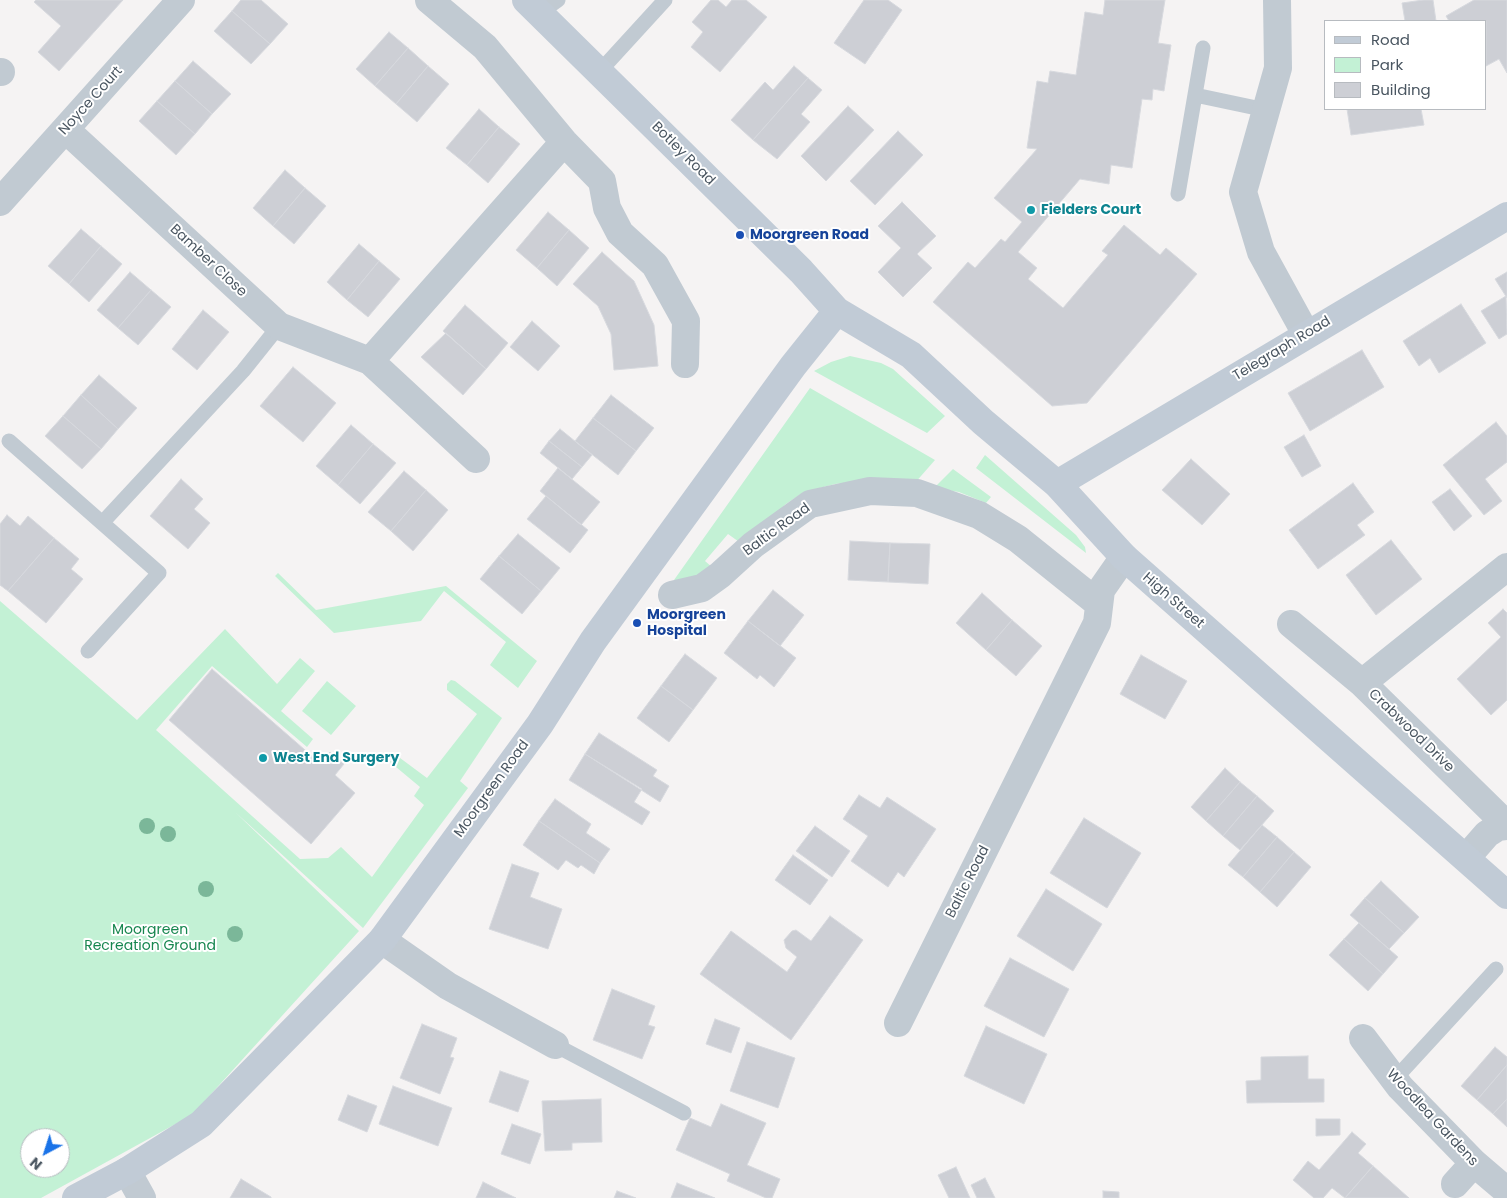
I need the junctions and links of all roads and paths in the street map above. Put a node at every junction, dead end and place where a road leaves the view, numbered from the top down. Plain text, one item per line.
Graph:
1 (181, 0) edge
2 (429, 0) edge
3 (666, 0) edge
4 (1277, 0) edge
5 (541, 4) edge
6 (1203, 48) dead end
7 (600, 71) junction
8 (1195, 95) junction
9 (1266, 110) junction
10 (66, 130) junction
11 (564, 142) junction
12 (1178, 194) dead end
13 (0, 202) edge
14 (1507, 216) edge
15 (838, 311) junction
16 (279, 326) junction
17 (1306, 334) junction
18 (370, 360) junction
19 (686, 364) dead end
20 (9, 441) dead end
21 (476, 459) dead end
22 (1057, 484) junction
23 (103, 522) junction
24 (1124, 557) junction
25 (1507, 568) edge
26 (672, 595) dead end
27 (1099, 604) junction
28 (1291, 624) dead end
29 (88, 651) dead end
30 (1362, 683) junction
31 (1507, 825) edge
32 (1466, 858) junction
33 (1507, 895) edge
34 (382, 940) junction
35 (1496, 969) dead end
36 (898, 1023) dead end
37 (1364, 1038) dead end
38 (555, 1045) joint
39 (1394, 1080) junction
40 (684, 1113) dead end
41 (1474, 1163) junction
42 (127, 1172) junction
43 (1455, 1184) dead end
44 (1507, 1191) edge
45 (76, 1198) edge
46 (142, 1198) edge

1 - 10 street, Noyce Court
2 - 11 street
3 - 7 lane
4 - 9 street
5 - 7 street, Botley Road
6 - 8 lane
7 - 15 street, Botley Road
8 - 9 lane
8 - 12 lane
9 - 17 street
10 - 13 street, Noyce Court
10 - 16 street, Bamber Close
11 - 18 street
11 - 19 street
14 - 17 street, Telegraph Road
15 - 22 street, High Street
15 - 34 street, Moorgreen Road
16 - 18 street, Bamber Close
16 - 23 lane
17 - 22 street, Telegraph Road
18 - 21 street, Bamber Close
20 - 23 lane
22 - 24 street, High Street
23 - 29 lane
24 - 27 street, Baltic Road
24 - 32 street, High Street
25 - 30 street, Crabwood Drive
26 - 27 street, Baltic Road
27 - 36 street, Baltic Road
28 - 30 street
30 - 31 street, Crabwood Drive
31 - 32 street
32 - 33 street, High Street
34 - 38 street
34 - 42 street, Moorgreen Road
35 - 39 lane
37 - 39 street, Woodlea Gardens
38 - 40 lane
39 - 41 street, Woodlea Gardens
41 - 43 street
41 - 44 street, Woodlea Gardens
42 - 45 street, Moorgreen Road
42 - 46 street

